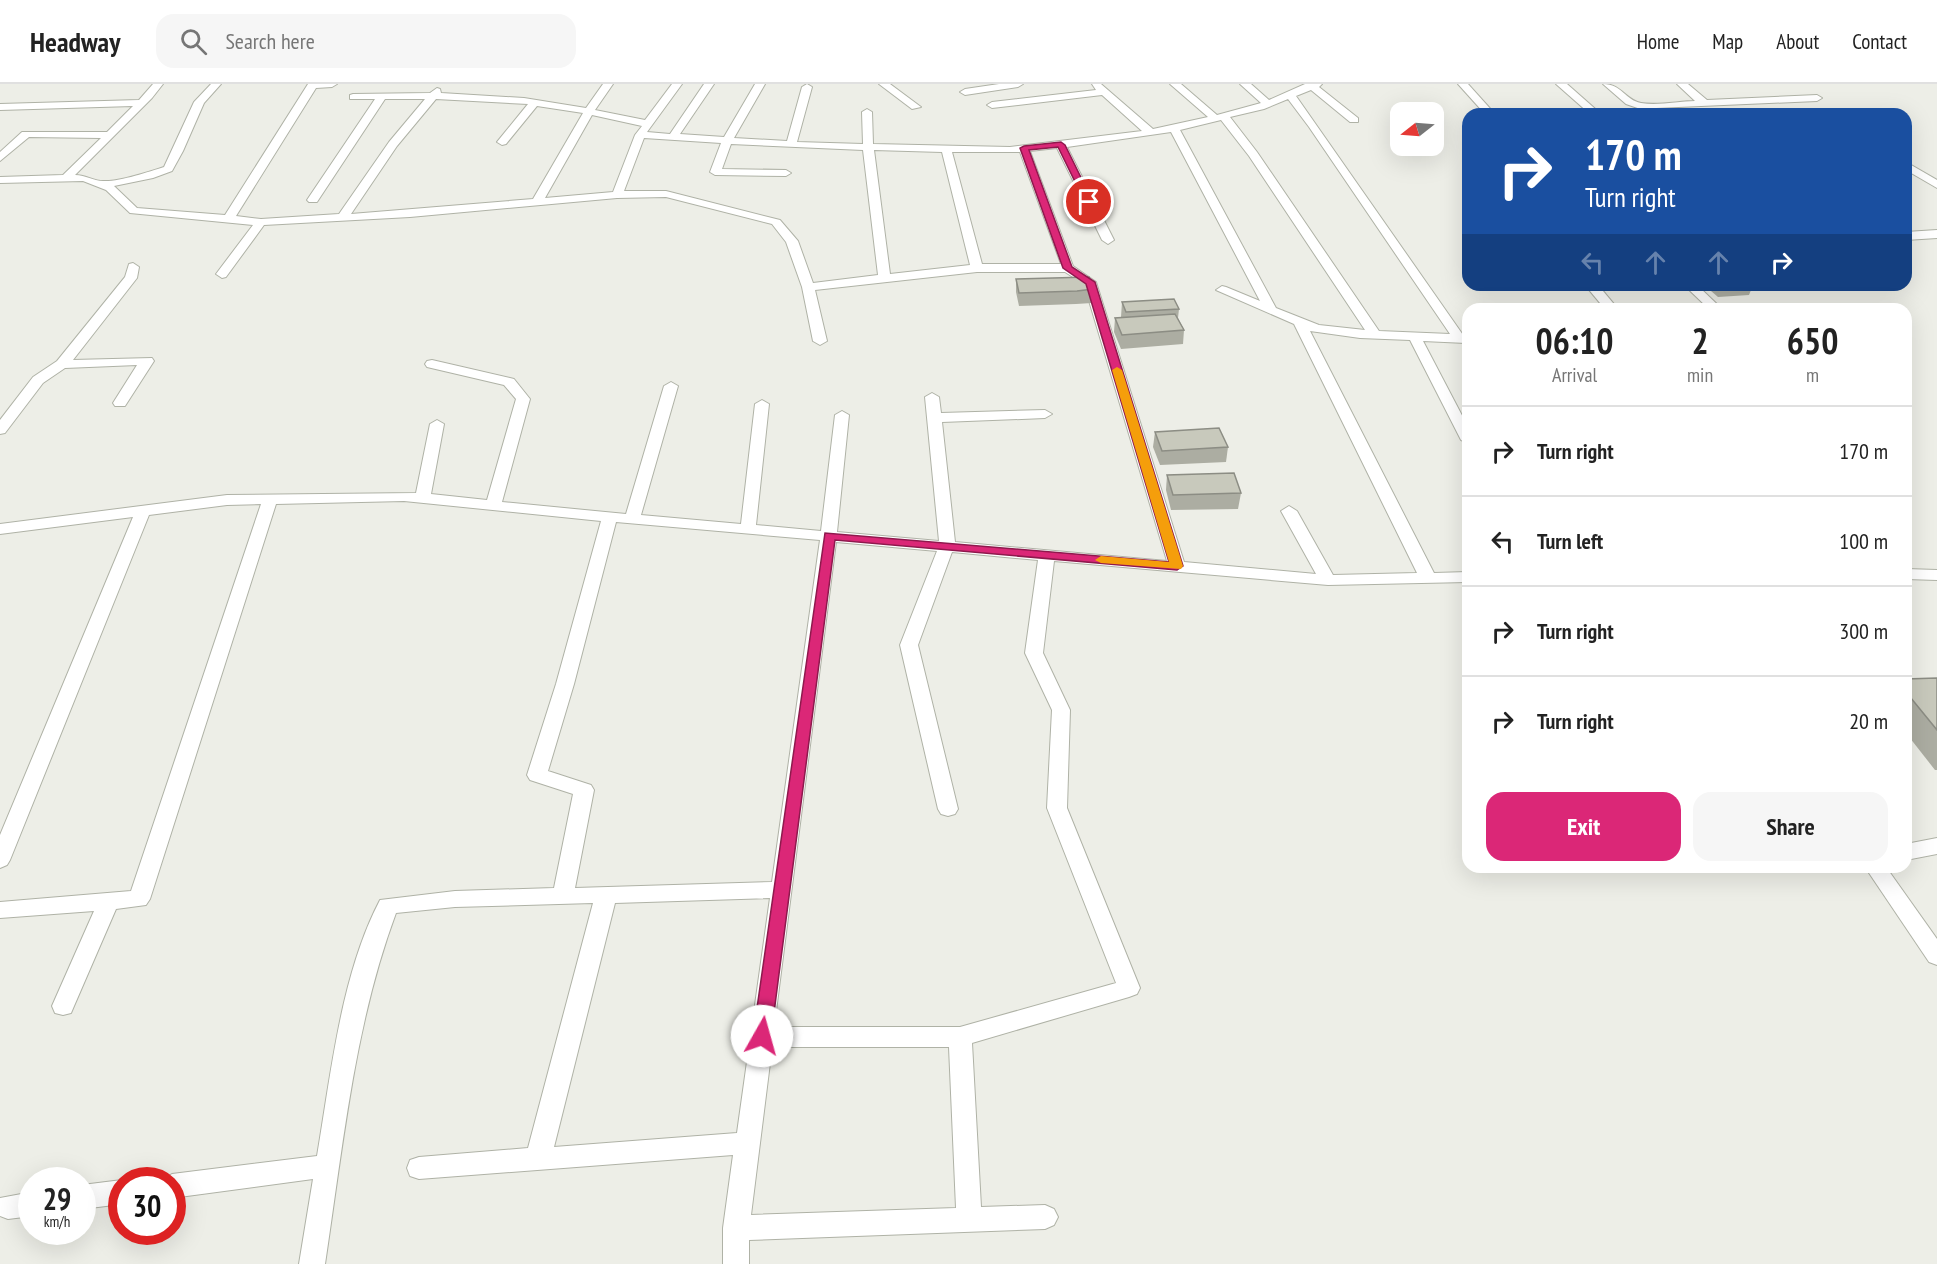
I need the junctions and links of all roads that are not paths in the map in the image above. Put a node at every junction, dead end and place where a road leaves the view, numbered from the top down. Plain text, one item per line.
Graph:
1 (158, 84) edge
2 (216, 84) edge
3 (313, 84) edge
4 (332, 84) edge
5 (445, 84) edge
6 (608, 84) edge
7 (677, 84) edge
8 (709, 84) edge
9 (760, 84) edge
10 (884, 84) edge
11 (1018, 84) edge
12 (1095, 84) edge
13 (1175, 84) edge
14 (1245, 84) edge
15 (1463, 84) edge
16 (1561, 84) edge
17 (1608, 84) edge
18 (1683, 84) edge
19 (1314, 85) edge
20 (807, 87) dead end
21 (965, 92) dead end
22 (1104, 92) junction
23 (433, 95) junction
24 (353, 96) dead end
25 (382, 96) junction
26 (1290, 96) junction
27 (1817, 98) dead end
28 (535, 102) junction
29 (142, 103) junction
30 (1704, 103) junction
31 (1268, 104) junction
32 (992, 105) dead end
33 (1642, 106) junction
34 (0, 107) edge
35 (916, 107) dead end
36 (1485, 108) edge
37 (1588, 108) edge
38 (1647, 108) edge
39 (589, 111) junction
40 (867, 112) dead end
41 (1219, 117) junction
42 (1354, 120) dead end
43 (648, 124) junction
44 (1174, 128) junction
45 (1151, 133) junction
46 (110, 135) junction
47 (640, 135) junction
48 (673, 137) junction
49 (502, 141) dead end
50 (727, 141) junction
51 (791, 144) junction
52 (1061, 145) junction
53 (868, 147) junction
54 (946, 148) junction
55 (1024, 148) junction
56 (0, 158) edge
57 (1912, 169) edge
58 (786, 173) dead end
59 (66, 178) junction
60 (0, 180) edge
61 (101, 185) junction
62 (1937, 185) edge
63 (616, 195) junction
64 (313, 200) dead end
65 (537, 203) junction
66 (342, 218) junction
67 (229, 219) junction
68 (261, 222) junction
69 (1937, 234) edge
70 (1912, 236) edge
71 (1108, 240) dead end
72 (133, 267) dead end
73 (977, 268) junction
74 (1068, 268) junction
75 (222, 274) dead end
76 (884, 278) junction
77 (808, 287) junction
78 (1222, 290) dead end
79 (1596, 291) edge
80 (1696, 291) edge
81 (1607, 303) edge
82 (1710, 303) edge
83 (1272, 312) junction
84 (1299, 322) junction
85 (1375, 335) junction
86 (1414, 336) junction
87 (1462, 336) edge
88 (1462, 339) edge
89 (820, 341) dead end
90 (62, 364) junction
91 (432, 364) dead end
92 (671, 386) dead end
93 (932, 397) dead end
94 (120, 403) dead end
95 (762, 404) dead end
96 (1046, 414) dead end
97 (842, 415) dead end
98 (934, 418) junction
99 (437, 424) dead end
100 (1462, 428) edge
101 (0, 430) edge
102 (423, 498) junction
103 (270, 499) junction
104 (493, 506) junction
105 (143, 511) junction
106 (1289, 511) dead end
107 (610, 517) junction
108 (632, 519) junction
109 (0, 529) edge
110 (748, 529) junction
111 (830, 536) junction
112 (946, 545) junction
113 (1047, 555) junction
114 (1177, 566) junction
115 (1912, 574) edge
116 (1937, 575) edge
117 (1462, 577) edge
118 (1428, 578) junction
119 (1328, 580) junction
120 (948, 809) dead end
121 (1937, 846) edge
122 (1912, 851) edge
123 (0, 860) edge
124 (1879, 873) edge
125 (782, 890) junction
126 (606, 895) junction
127 (563, 896) junction
128 (109, 901) junction
129 (0, 910) edge
130 (1937, 956) edge
131 (63, 1006) dead end
132 (762, 1036) junction
133 (960, 1037) junction
134 (747, 1143) junction
135 (538, 1159) junction
136 (328, 1166) junction
137 (419, 1168) dead end
138 (186, 1184) edge
139 (1045, 1217) dead end
140 (969, 1220) junction
141 (736, 1228) junction
142 (312, 1264) edge
143 (736, 1264) edge

1 - 29 street
2 - 61 street
3 - 4 street
3 - 67 street
5 - 23 street
6 - 39 street
7 - 43 street
8 - 48 street
9 - 50 street
10 - 35 street
11 - 21 street
12 - 22 street
13 - 41 street
14 - 31 street
15 - 36 street
16 - 37 street
17 - 33 street
18 - 30 street
19 - 26 street
19 - 42 street
20 - 51 street
22 - 32 street
22 - 45 street
23 - 25 street
23 - 28 street
23 - 66 street
24 - 25 street
25 - 64 street
26 - 31 street
26 - 87 street
27 - 30 street
28 - 39 street
28 - 49 street
29 - 34 street
29 - 46 street
30 - 33 street
31 - 41 street
33 - 38 street
39 - 43 street
39 - 65 street
40 - 53 street
41 - 44 street
41 - 85 street
43 - 47 street
44 - 45 street
44 - 83 street
45 - 52 street
46 - 56 street
46 - 59 street
47 - 48 street
47 - 63 street
48 - 50 street
50 - 51 street
50 - 58 street
51 - 53 street
52 - 55 street
52 - 71 street
53 - 54 street
53 - 76 street
54 - 55 street
54 - 73 street
55 - 74 street
57 - 62 street
59 - 60 street
59 - 61 street
61 - 67 street
63 - 65 street
63 - 77 street
65 - 66 street
66 - 68 street
67 - 68 street
68 - 75 street
69 - 70 street
72 - 90 street
73 - 74 street
73 - 76 street
74 - 114 street
76 - 77 street
77 - 89 street
78 - 83 street
79 - 81 street
80 - 82 street
83 - 84 street
84 - 85 street
84 - 118 street
85 - 86 street
86 - 88 street
86 - 100 street
90 - 94 street
90 - 101 street
91 - 104 street
92 - 108 street
93 - 98 street
95 - 110 street
96 - 98 street
97 - 111 street
98 - 112 street
99 - 102 street
102 - 103 street
102 - 104 street
103 - 105 street
103 - 128 street
104 - 107 street
105 - 109 street
105 - 123 street
106 - 119 street
107 - 108 street
107 - 127 street
108 - 110 street
110 - 111 street
111 - 112 street
111 - 125 street
112 - 113 street
112 - 120 street
113 - 114 street
113 - 133 street
114 - 119 street
115 - 116 street
117 - 118 street
118 - 119 street
121 - 122 street
124 - 130 street
125 - 126 street
125 - 132 street
126 - 127 street
126 - 135 street
127 - 136 street
128 - 129 street
128 - 131 street
132 - 133 street
132 - 134 street
133 - 140 street
134 - 135 street
134 - 141 street
135 - 137 street
136 - 138 street
136 - 142 street
139 - 140 street
140 - 141 street
141 - 143 street

